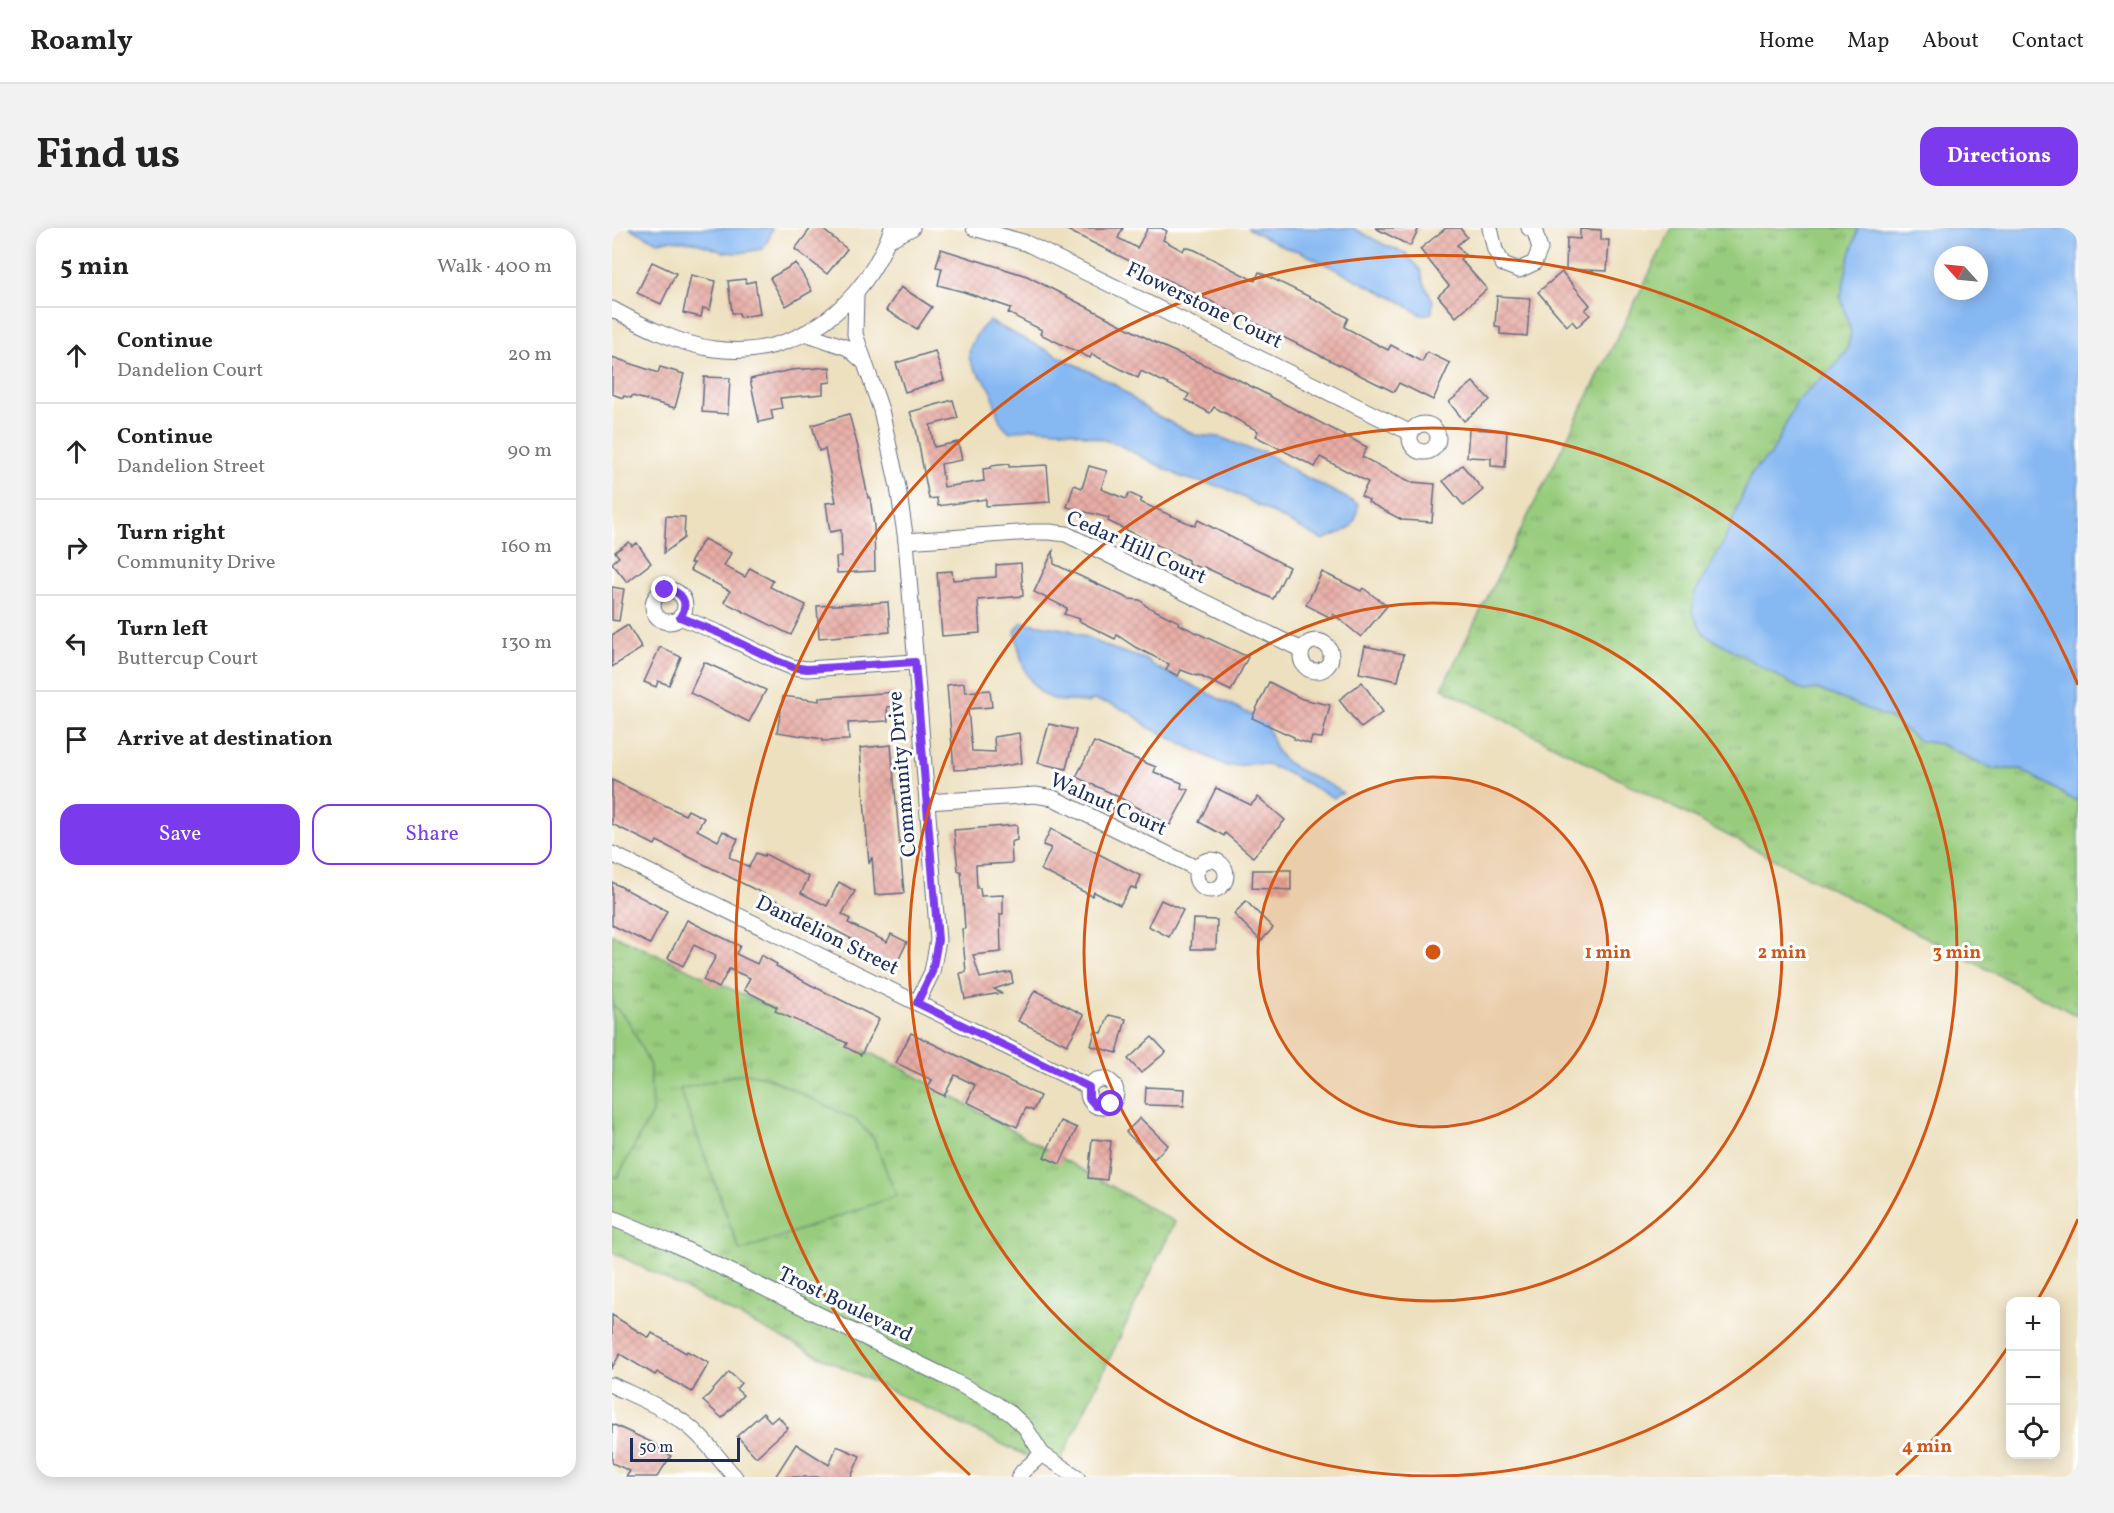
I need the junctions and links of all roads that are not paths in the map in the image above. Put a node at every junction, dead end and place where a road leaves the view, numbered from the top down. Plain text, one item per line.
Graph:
1 (912, 228) edge
2 (974, 228) edge
3 (1490, 228) edge
4 (1529, 228) edge
5 (890, 234) edge
6 (856, 293) junction
7 (616, 315) edge
8 (805, 333) junction
9 (864, 362) junction
10 (1411, 433) dead end
11 (906, 542) junction
12 (680, 617) dead end
13 (1302, 650) dead end
14 (915, 662) junction
15 (927, 802) junction
16 (612, 854) edge
17 (1198, 869) dead end
18 (917, 1003) junction
19 (1089, 1087) dead end
20 (612, 1218) edge
21 (612, 1385) edge
22 (1042, 1454) junction
23 (735, 1477) edge
24 (1019, 1477) edge
25 (1077, 1477) edge

1 - 5 street
2 - 10 street, Flowerstone Court
3 - 4 street
5 - 6 street
6 - 8 street
6 - 9 street, Community Drive
7 - 8 street
8 - 9 street
9 - 11 street, Community Drive
11 - 13 street, Cedar Hill Court
11 - 14 street, Community Drive
12 - 14 street
14 - 15 street, Community Drive
15 - 17 street, Walnut Court
15 - 18 street, Community Drive
16 - 18 street, Dandelion Street
18 - 19 street, Dandelion Street
20 - 22 street, Trost Boulevard
21 - 23 street
22 - 24 street
22 - 25 street

